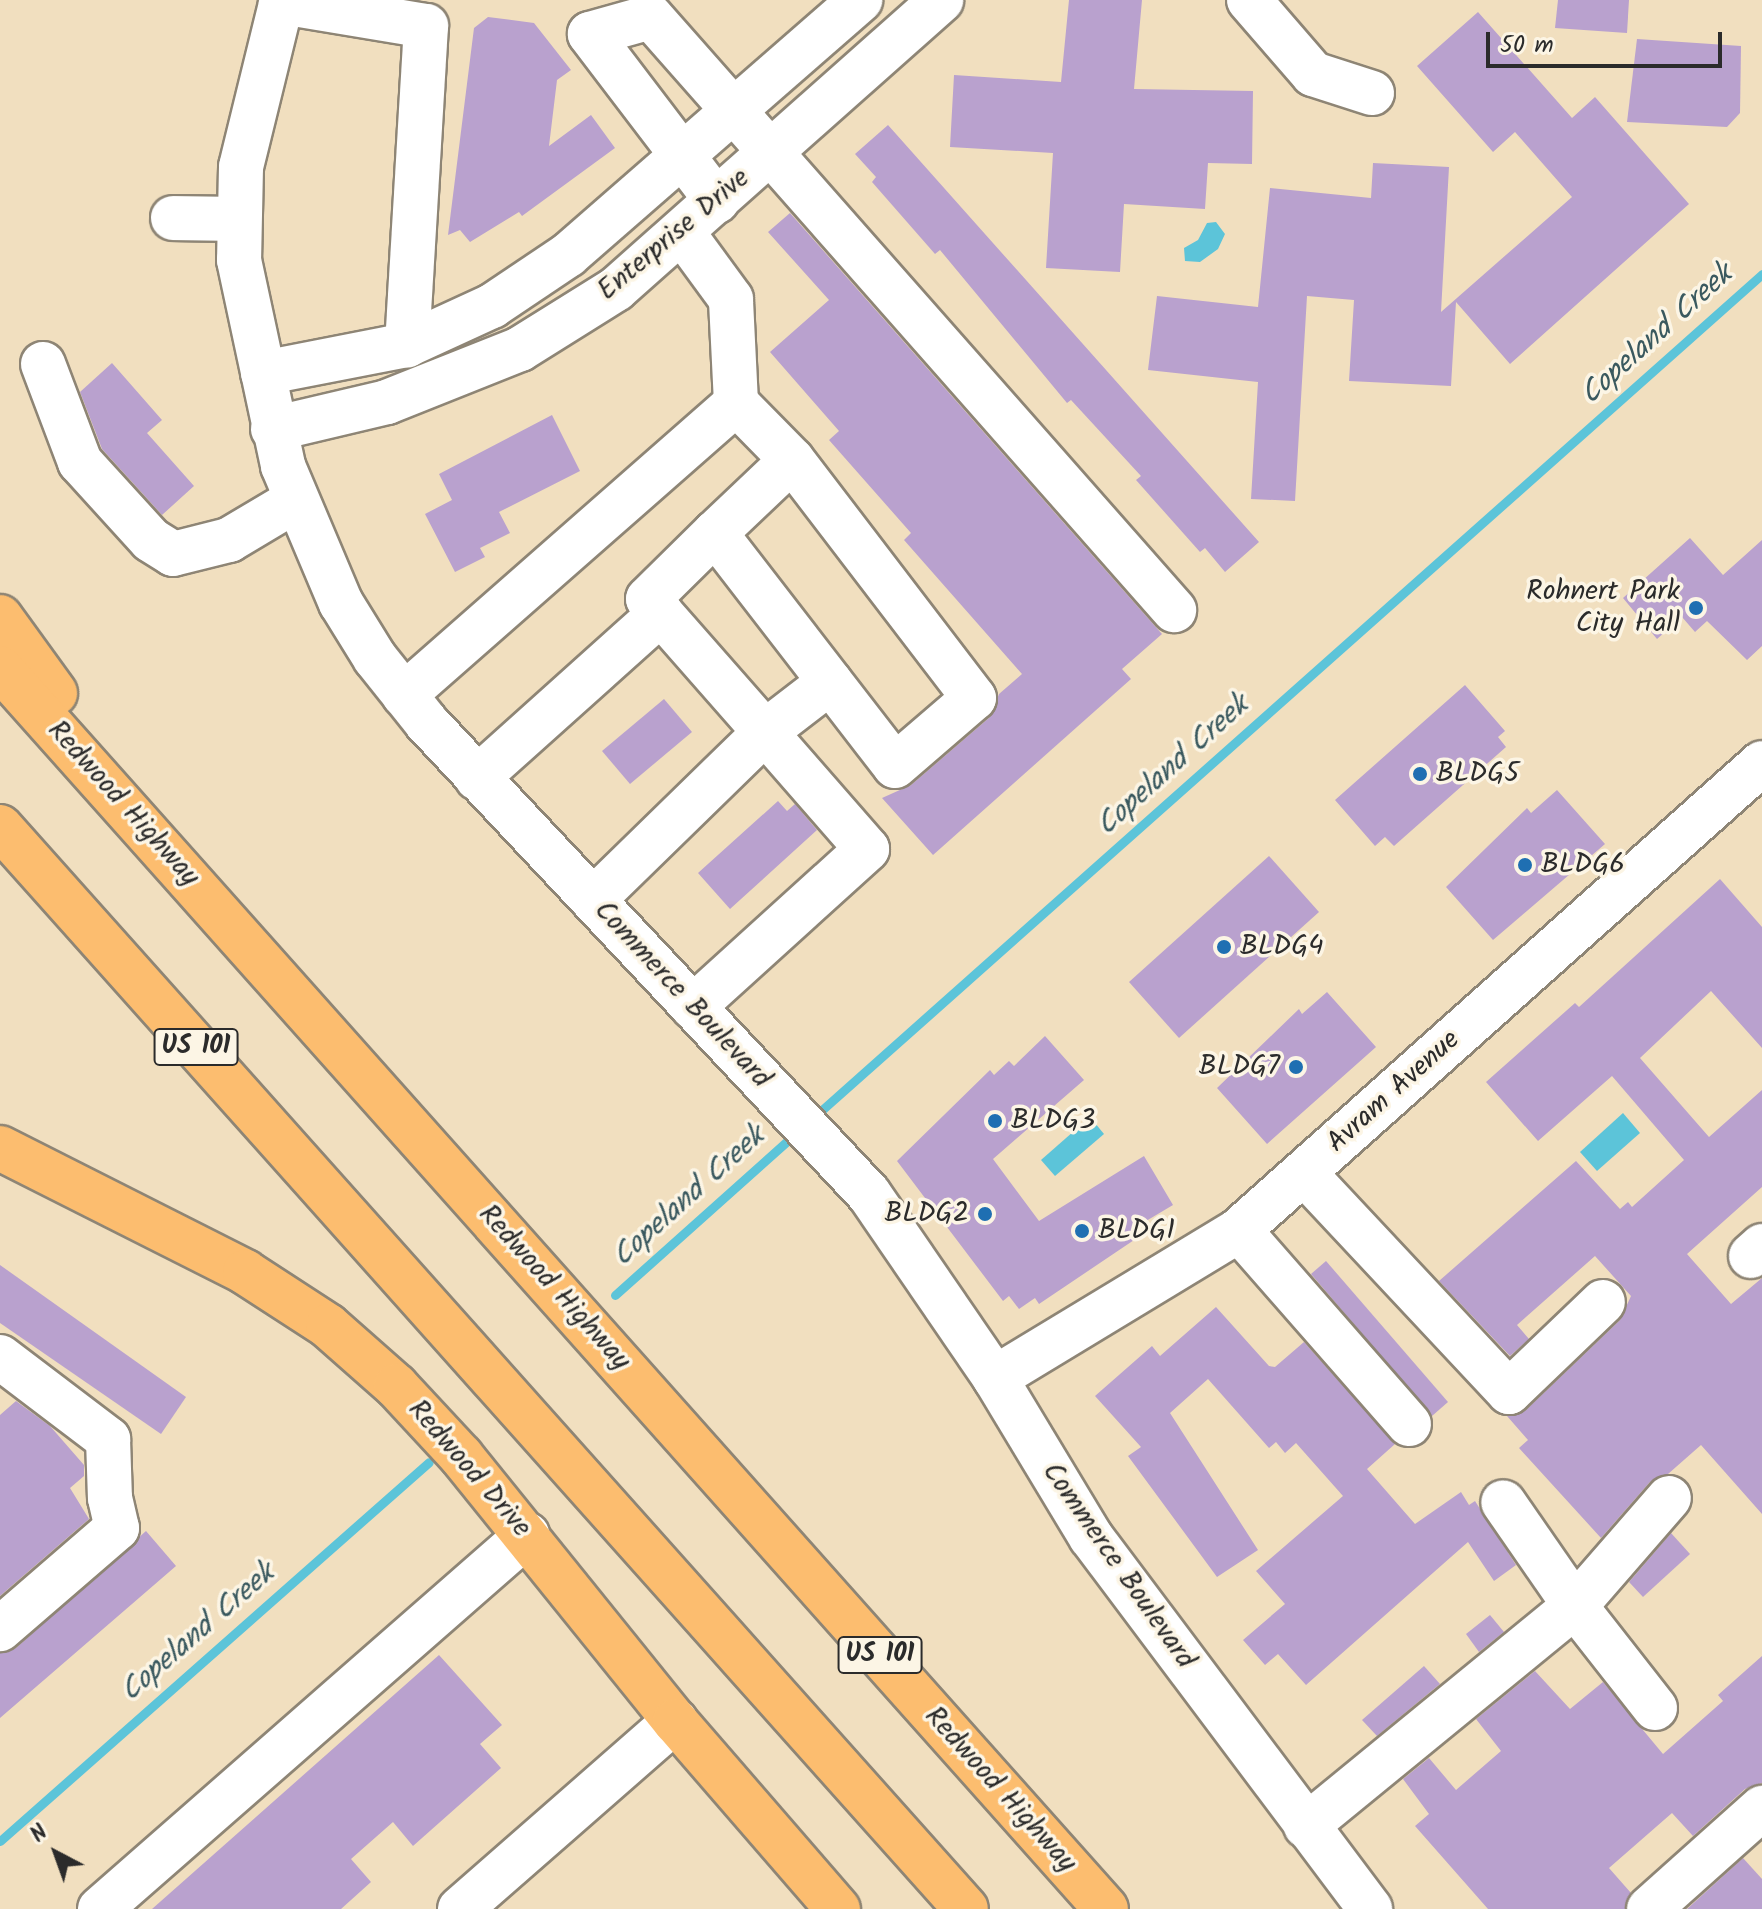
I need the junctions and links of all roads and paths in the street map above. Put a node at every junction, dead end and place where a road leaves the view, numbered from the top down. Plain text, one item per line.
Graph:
1 (860, 0) edge
2 (941, 0) edge
3 (1249, 0) edge
4 (282, 1) edge
5 (1372, 93) dead end
6 (735, 111) junction
7 (772, 152) junction
8 (682, 160) junction
9 (717, 201) junction
10 (173, 218) dead end
11 (237, 219) junction
12 (682, 232) junction
13 (407, 345) junction
14 (43, 364) dead end
15 (263, 373) junction
16 (736, 403) junction
17 (273, 429) junction
18 (792, 460) junction
19 (296, 500) junction
20 (715, 533) junction
21 (1174, 610) dead end
22 (661, 613) junction
23 (0, 617) edge
24 (0, 668) edge
25 (830, 682) junction
26 (404, 695) junction
27 (765, 732) junction
28 (1762, 763) edge
29 (477, 778) junction
30 (0, 827) edge
31 (0, 838) edge
32 (177, 864) junction
33 (593, 900) junction
34 (67, 901) junction
35 (693, 1007) junction
36 (0, 1148) edge
37 (1304, 1173) junction
38 (1239, 1230) junction
39 (1603, 1302) dead end
40 (0, 1357) edge
41 (995, 1378) junction
42 (1409, 1424) dead end
43 (1669, 1498) dead end
44 (1503, 1502) dead end
45 (527, 1535) junction
46 (1575, 1606) junction
47 (0, 1629) edge
48 (1655, 1708) dead end
49 (675, 1721) junction
50 (1762, 1808) edge
51 (1306, 1826) junction
52 (100, 1909) edge
53 (460, 1909) edge
54 (838, 1909) edge
55 (966, 1909) edge
56 (1106, 1909) edge
57 (1370, 1909) edge
58 (1649, 1909) edge

1 - 6 street, Enterprise Drive
2 - 7 street, Enterprise Drive
3 - 5 street
4 - 11 street, Commerce Boulevard
4 - 13 street
6 - 7 street
6 - 8 street, Enterprise Drive
6 - 8 street
7 - 9 street, Enterprise Drive
7 - 21 street
8 - 9 street
8 - 13 street, Enterprise Drive
9 - 12 street, Enterprise Drive
10 - 11 street
11 - 15 street, Commerce Boulevard
12 - 16 street
12 - 17 street, Enterprise Drive
13 - 15 street, Enterprise Drive
14 - 19 street
15 - 17 street, Commerce Boulevard
16 - 18 street
16 - 26 street
17 - 19 street, Commerce Boulevard
18 - 20 street
18 - 25 street
19 - 26 street, Commerce Boulevard
20 - 22 street
20 - 25 street
22 - 27 street
22 - 29 street
23 - 32 main road
24 - 32 main road, Redwood Highway / US 101
25 - 27 street
26 - 29 street, Commerce Boulevard
27 - 33 street
27 - 35 street
28 - 37 street, Avram Avenue
29 - 33 street, Commerce Boulevard
30 - 34 main road, US 101
31 - 34 main road
32 - 56 main road, Redwood Highway / US 101
33 - 35 street, Commerce Boulevard
34 - 55 main road, US 101
35 - 41 street, Commerce Boulevard
36 - 45 main road, Redwood Drive
37 - 38 street, Avram Avenue
37 - 39 street
38 - 41 street, Avram Avenue
38 - 42 street
40 - 47 street
41 - 51 street, Commerce Boulevard
43 - 46 street
44 - 46 street
45 - 49 main road, Redwood Drive
45 - 52 street
46 - 48 street
46 - 51 street
49 - 53 street
49 - 54 main road, Redwood Drive
50 - 58 street
51 - 57 street, Commerce Boulevard

